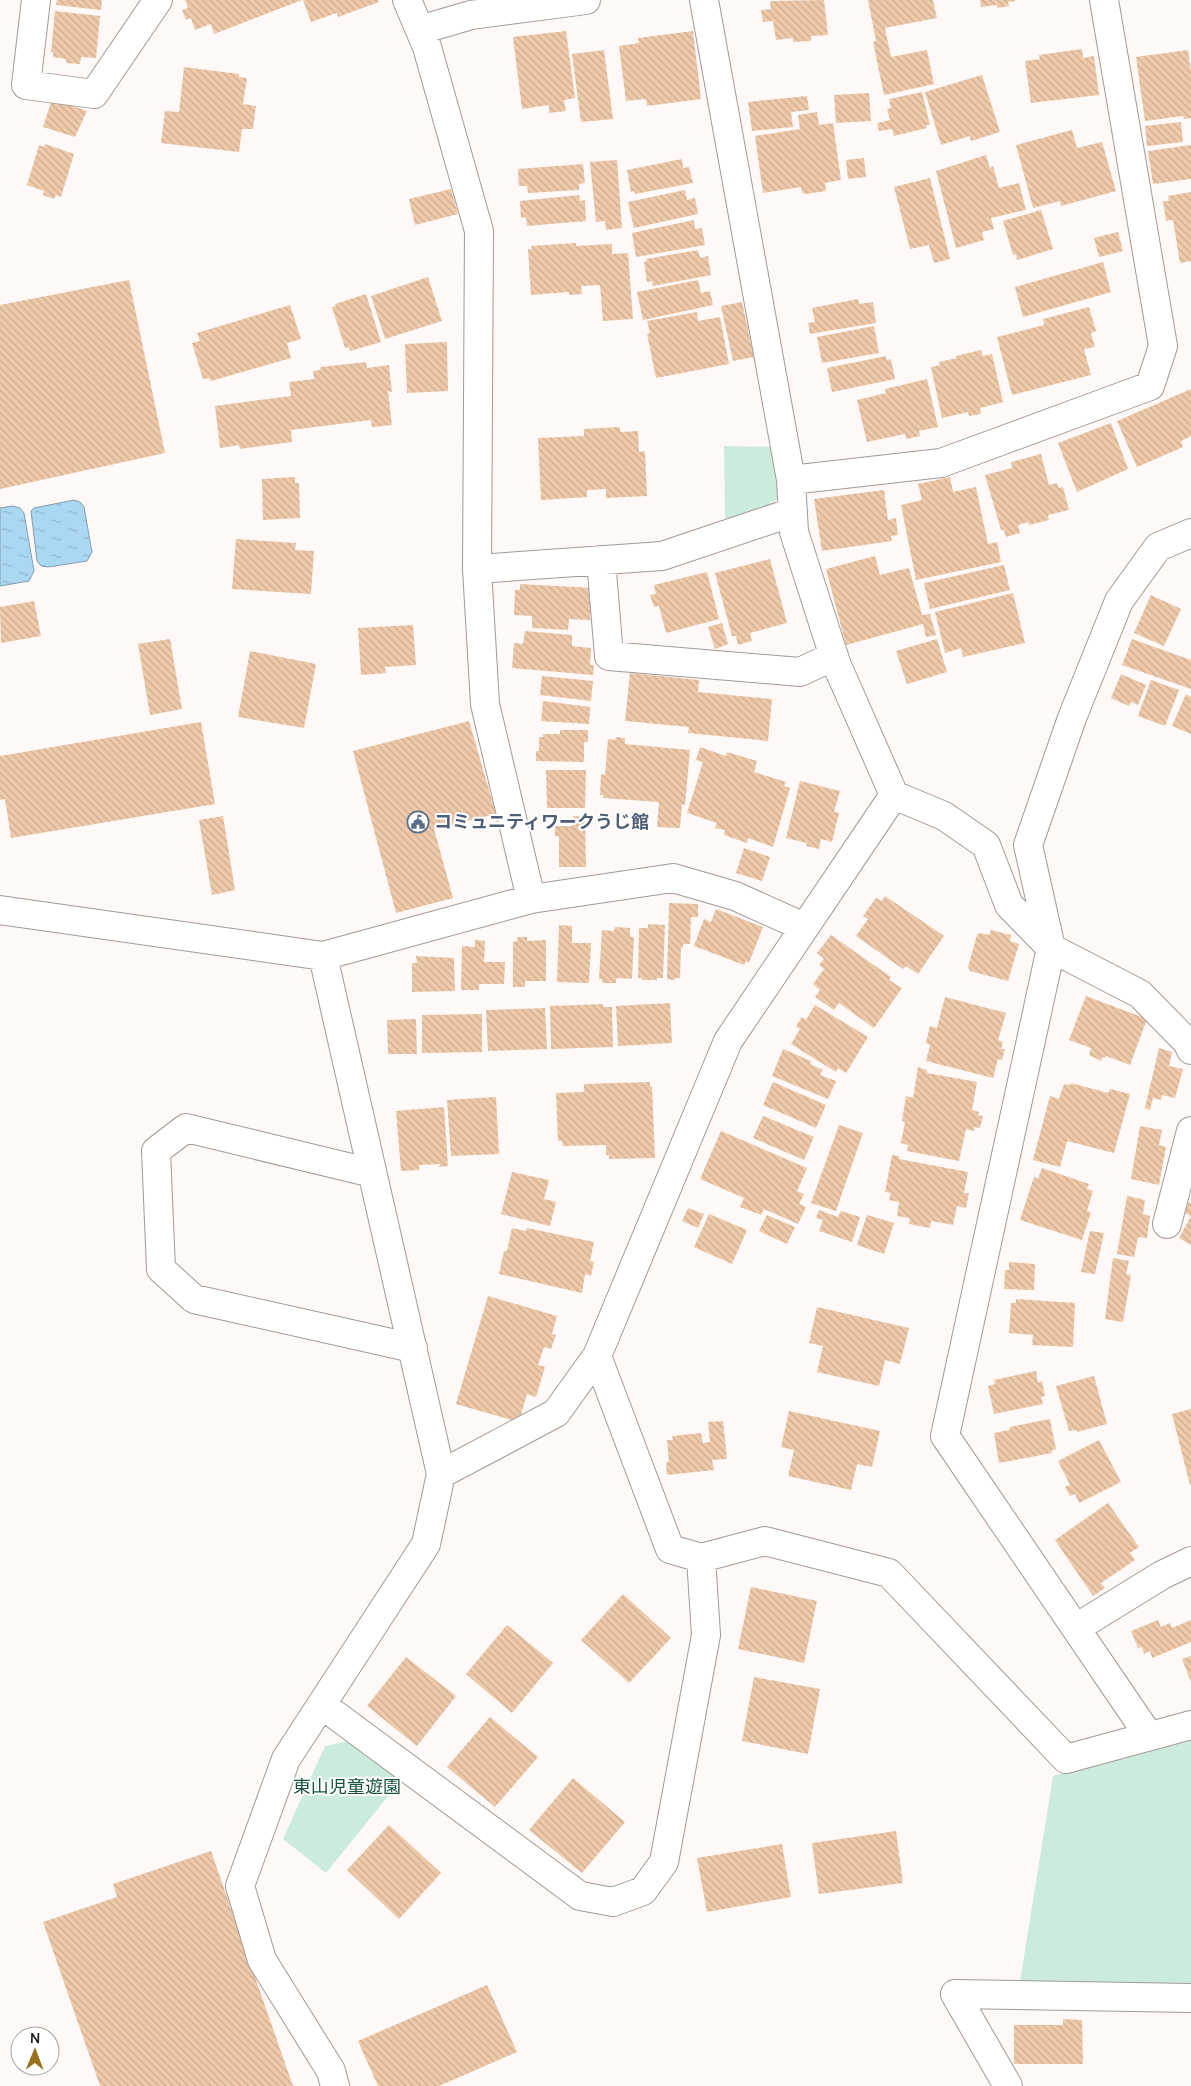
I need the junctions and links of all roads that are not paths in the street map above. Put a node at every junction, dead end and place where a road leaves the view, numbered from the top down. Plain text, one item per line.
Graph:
1 (36, 0) edge
2 (158, 0) edge
3 (407, 0) edge
4 (586, 0) edge
5 (704, 0) edge
6 (1104, 0) edge
7 (420, 30) junction
8 (790, 480) junction
9 (793, 512) junction
10 (1191, 533) edge
11 (601, 560) junction
12 (477, 569) junction
13 (834, 656) junction
14 (894, 795) junction
15 (531, 899) junction
16 (0, 910) edge
17 (804, 927) junction
18 (1051, 948) junction
19 (323, 956) junction
20 (1191, 1050) edge
21 (1191, 1131) edge
22 (372, 1173) junction
23 (1167, 1224) dead end
24 (413, 1348) junction
25 (597, 1356) junction
26 (442, 1474) junction
27 (701, 1558) junction
28 (1191, 1561) edge
29 (1076, 1628) junction
30 (322, 1705) junction
31 (1191, 1725) edge
32 (1149, 1736) junction
33 (1191, 1998) edge
34 (335, 2086) edge
35 (1008, 2086) edge

1 - 2 street
3 - 7 street
4 - 7 street
5 - 8 street
6 - 8 street
7 - 12 street
8 - 9 street
9 - 11 street
9 - 13 street
10 - 18 street
11 - 12 street
11 - 13 street
12 - 15 street
13 - 14 street
14 - 17 street
14 - 18 street
15 - 17 street
15 - 19 street
16 - 19 street
17 - 25 street
18 - 20 street
18 - 29 street
19 - 22 street
21 - 23 street
22 - 24 street
22 - 24 street
24 - 26 street
25 - 26 street
25 - 27 street
26 - 30 street
27 - 30 street
27 - 32 street
28 - 29 street
29 - 32 street
30 - 34 street
31 - 32 street
33 - 35 street

